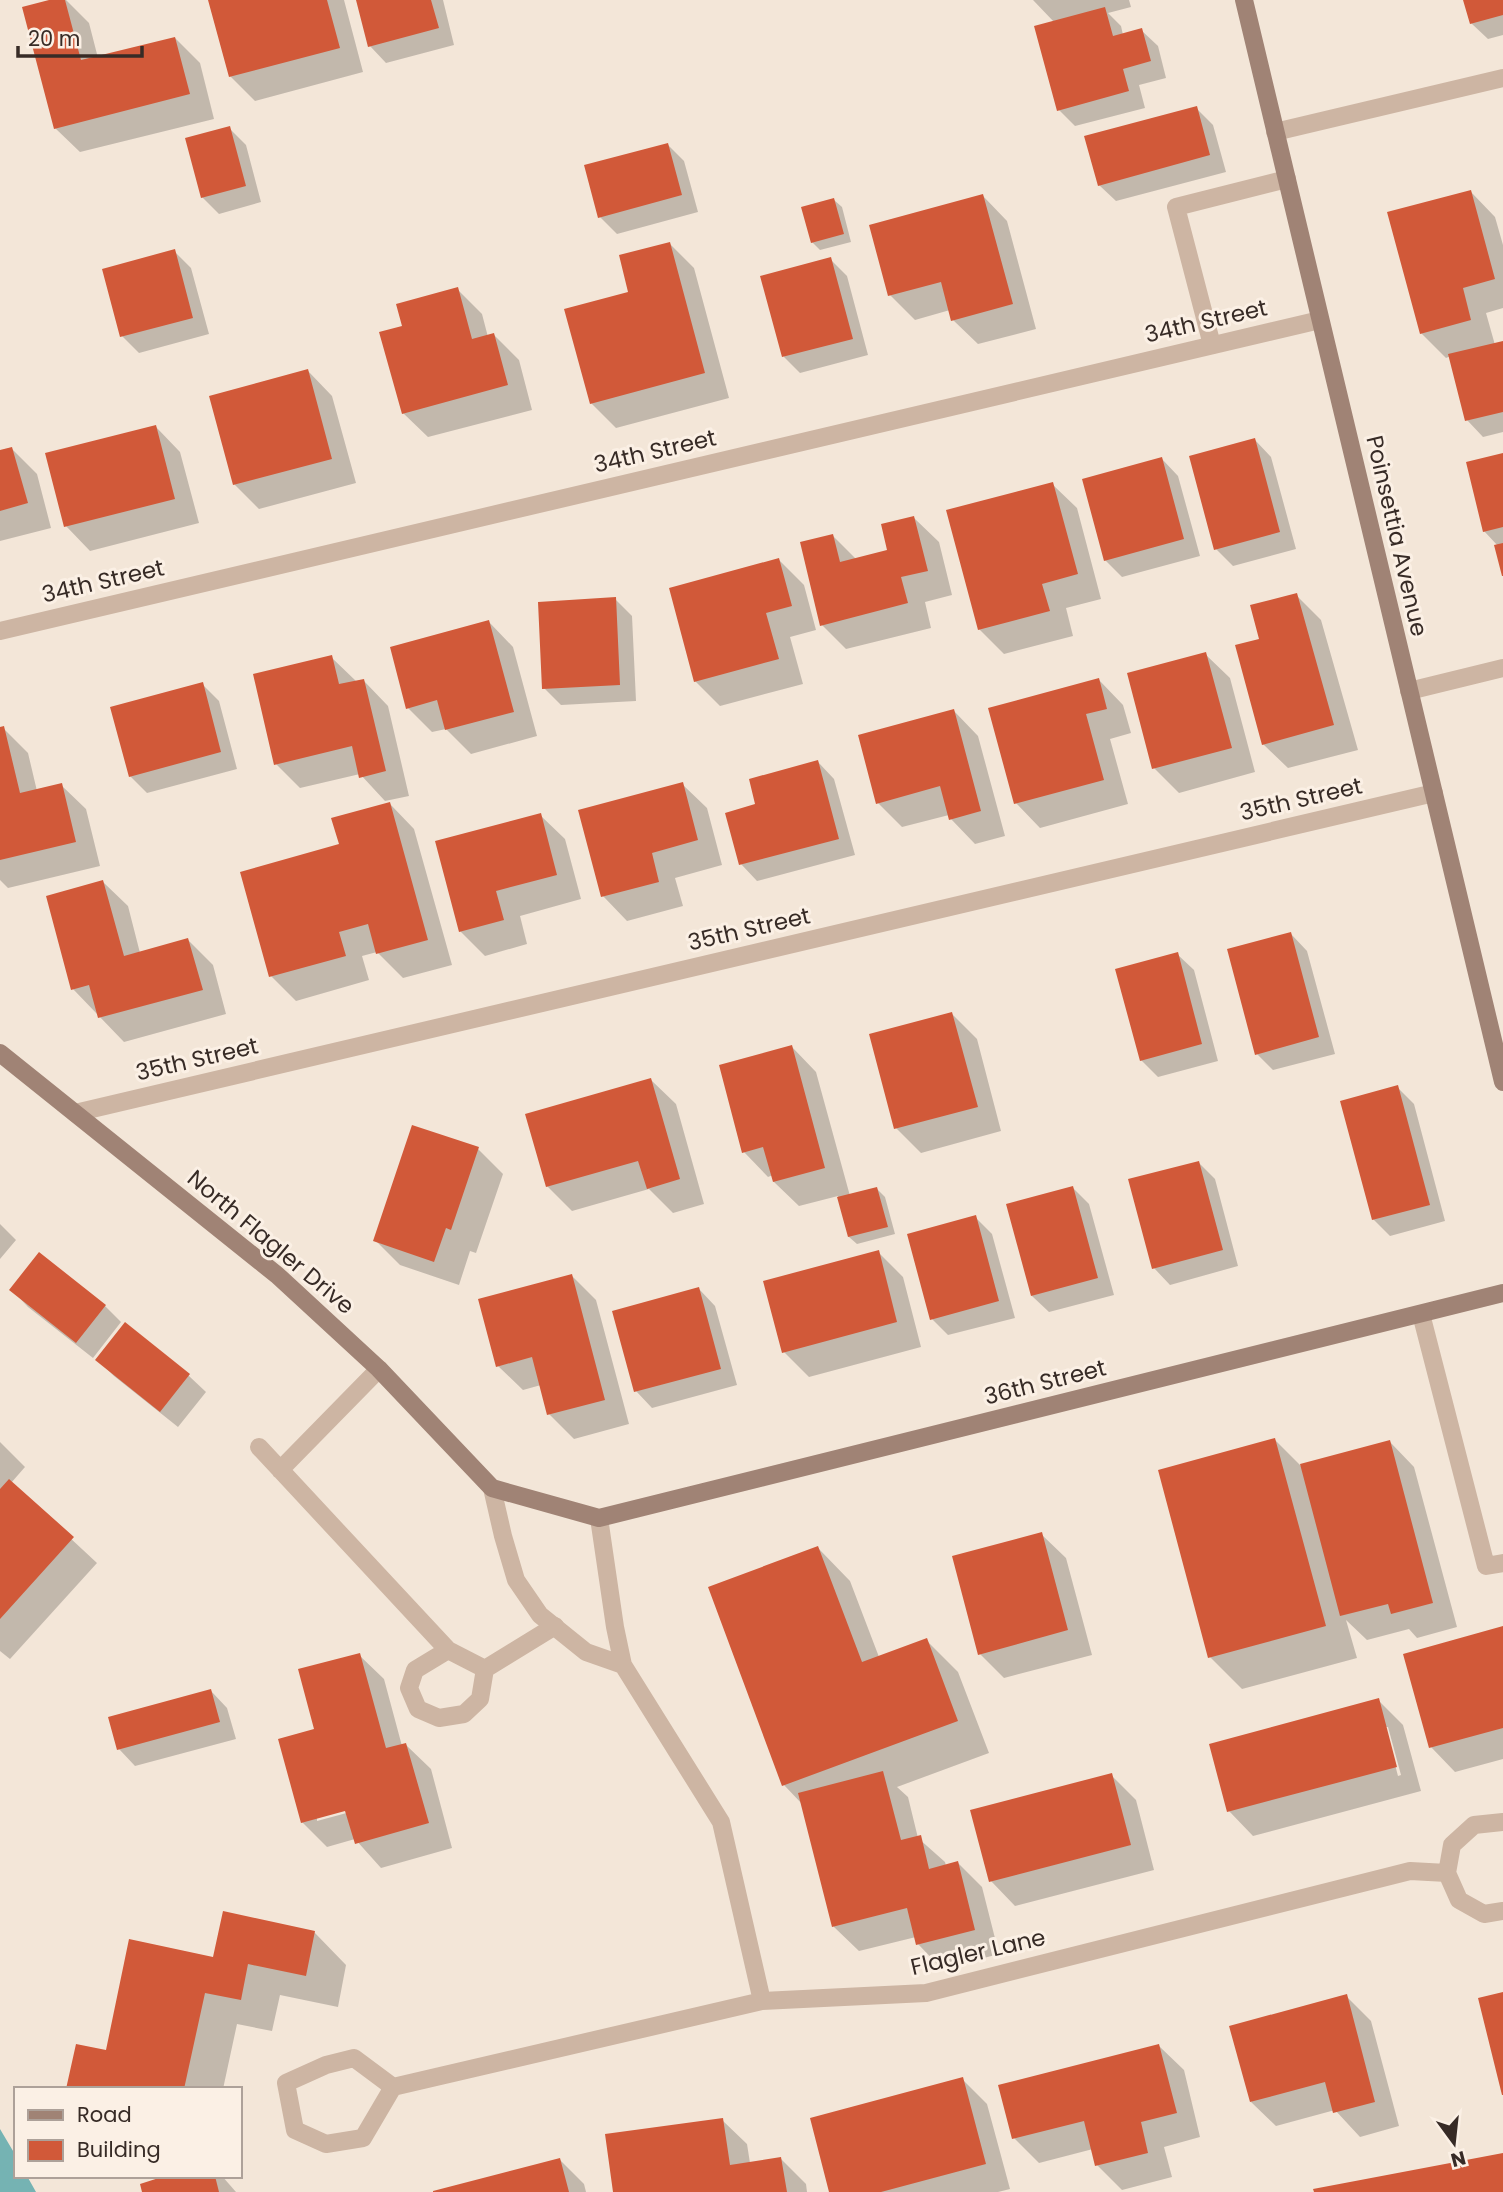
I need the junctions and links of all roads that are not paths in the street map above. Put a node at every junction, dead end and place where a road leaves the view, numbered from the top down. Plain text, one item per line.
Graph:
1 (1244, 0) edge
2 (1503, 78) edge
3 (1275, 132) junction
4 (1287, 179) junction
5 (1320, 320) junction
6 (1212, 345) junction
7 (0, 631) edge
8 (1503, 668) edge
9 (1409, 691) junction
10 (1434, 793) junction
11 (0, 1053) edge
12 (1503, 1083) edge
13 (75, 1113) junction
14 (1503, 1293) edge
15 (1421, 1314) junction
16 (379, 1369) junction
17 (258, 1447) dead end
18 (280, 1470) junction
19 (492, 1488) junction
20 (599, 1518) junction
21 (1503, 1563) edge
22 (555, 1626) junction
23 (448, 1650) junction
24 (623, 1665) junction
25 (485, 1669) junction
26 (1503, 1822) edge
27 (1447, 1873) junction
28 (1503, 1911) edge
29 (762, 2001) junction
30 (393, 2087) junction

1 - 3 street, Poinsettia Avenue
2 - 3 street
3 - 4 street, Poinsettia Avenue
4 - 5 street, Poinsettia Avenue
4 - 6 street
5 - 6 street, 34th Street
5 - 9 street, Poinsettia Avenue
6 - 7 street, 34th Street
8 - 9 street
9 - 10 street, Poinsettia Avenue
10 - 12 street, Poinsettia Avenue
10 - 13 street, 35th Street
11 - 13 street, North Flagler Drive
13 - 16 street, North Flagler Drive
14 - 15 street, 36th Street
15 - 20 street, 36th Street
15 - 21 street
16 - 18 street
16 - 19 street, North Flagler Drive
17 - 18 street
18 - 23 street
19 - 20 street
19 - 22 street
20 - 24 street
22 - 24 street
22 - 25 street
23 - 25 street
23 - 25 street
24 - 29 street
26 - 27 street
27 - 28 street
27 - 29 street, Flagler Lane
29 - 30 street, Flagler Lane
30 - 30 street

